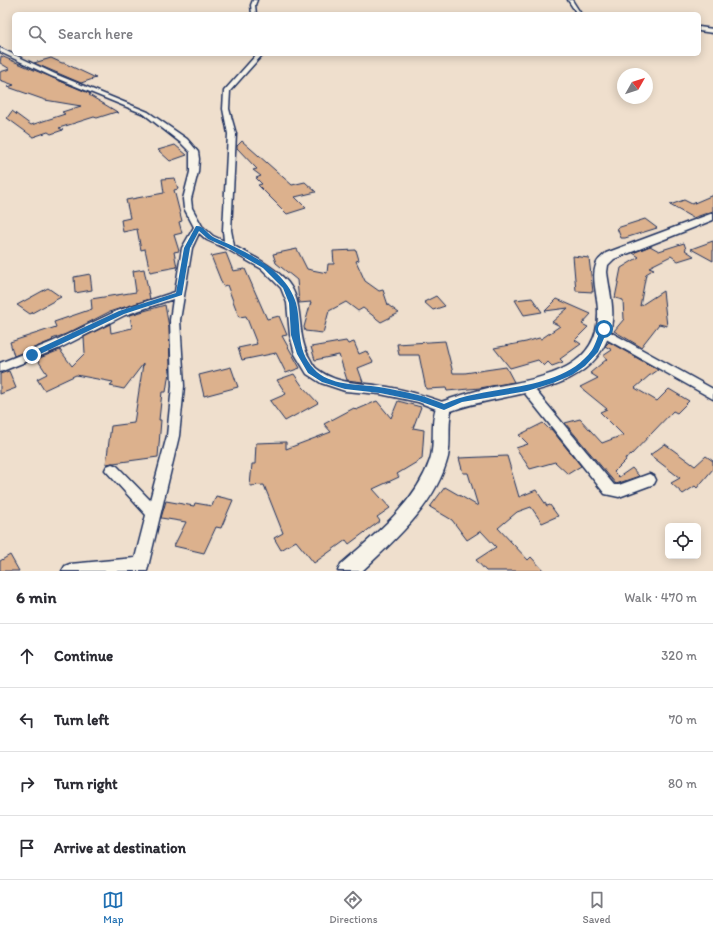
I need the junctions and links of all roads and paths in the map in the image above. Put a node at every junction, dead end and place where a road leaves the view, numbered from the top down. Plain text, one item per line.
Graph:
1 (255, 0) edge
2 (570, 0) edge
3 (254, 12) edge
4 (578, 12) edge
5 (701, 29) edge
6 (713, 31) edge
7 (0, 50) edge
8 (12, 56) edge
9 (13, 56) edge
10 (258, 56) edge
11 (713, 216) edge
12 (198, 227) junction
13 (230, 247) junction
14 (179, 294) junction
15 (603, 332) junction
16 (0, 368) edge
17 (527, 388) junction
18 (713, 395) edge
19 (444, 407) junction
20 (112, 470) dead end
21 (649, 480) dead end
22 (154, 514) junction
23 (139, 568) edge
24 (70, 571) edge
25 (348, 571) edge

1 - 3 street
2 - 4 street
5 - 6 street
7 - 8 street
9 - 12 street
10 - 13 street
11 - 15 main road
12 - 13 street
12 - 14 street
13 - 19 street
14 - 16 street
14 - 22 street
15 - 17 main road
15 - 18 street
17 - 19 main road
17 - 21 street
19 - 25 main road
20 - 22 street
22 - 23 street
23 - 24 street

